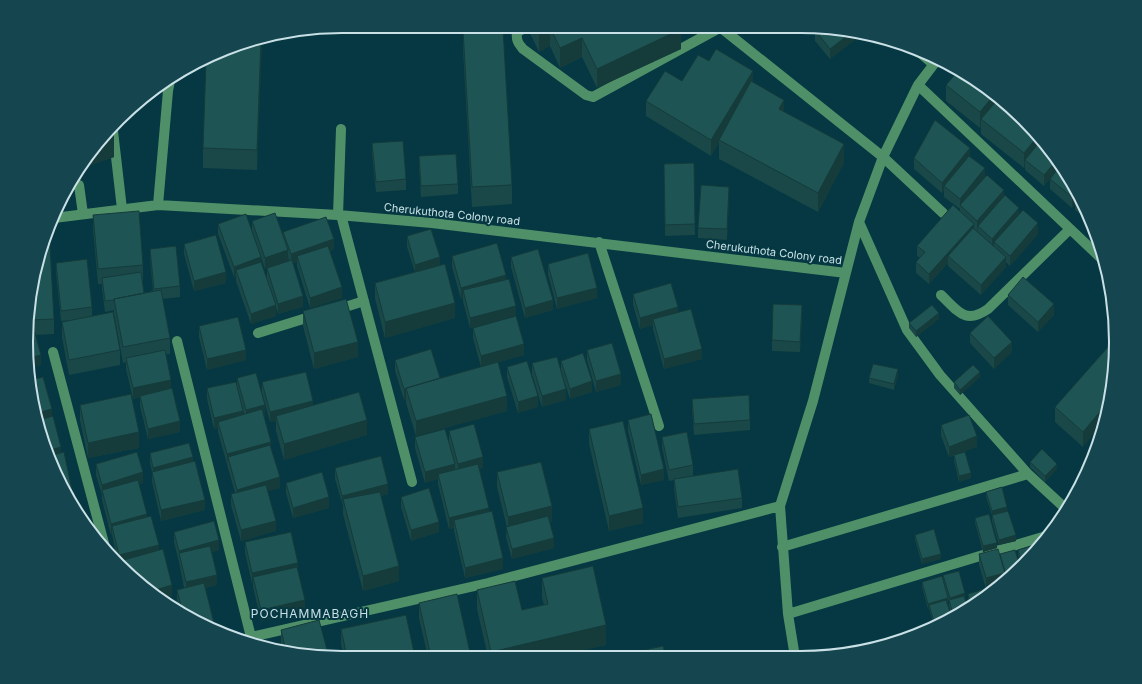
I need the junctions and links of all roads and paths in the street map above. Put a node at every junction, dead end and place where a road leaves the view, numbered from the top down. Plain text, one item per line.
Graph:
1 (517, 33) edge
2 (710, 33) edge
3 (728, 33) edge
4 (934, 64) edge
5 (918, 85) junction
6 (169, 86) edge
7 (341, 129) dead end
8 (113, 135) edge
9 (883, 157) junction
10 (76, 184) edge
11 (158, 205) junction
12 (122, 209) junction
13 (943, 213) dead end
14 (83, 214) junction
15 (339, 215) junction
16 (60, 217) edge
17 (859, 222) junction
18 (1070, 230) junction
19 (599, 242) junction
20 (1096, 253) edge
21 (846, 272) junction
22 (941, 295) dead end
23 (364, 301) junction
24 (258, 333) dead end
25 (177, 341) dead end
26 (53, 352) dead end
27 (659, 426) dead end
28 (1028, 474) junction
29 (412, 482) dead end
30 (780, 506) junction
31 (1062, 506) edge
32 (102, 536) edge
33 (1038, 538) edge
34 (782, 547) junction
35 (788, 614) junction
36 (251, 637) joint
37 (794, 651) edge

1 - 2 street
3 - 9 street
4 - 5 street
5 - 9 street
5 - 18 street
6 - 11 street
7 - 15 street
8 - 12 street
9 - 13 street
9 - 17 street
10 - 14 street
11 - 12 street, Cherukuthota Colony road
11 - 15 street, Cherukuthota Colony road
12 - 14 street, Cherukuthota Colony road
14 - 16 street, Cherukuthota Colony road
15 - 19 street, Cherukuthota Colony road
15 - 23 street
17 - 21 street
17 - 28 street
18 - 20 street
18 - 22 street
19 - 21 street, Cherukuthota Colony road
19 - 27 street
21 - 30 street
23 - 24 street
23 - 29 street
25 - 36 street
26 - 32 street
28 - 31 street
28 - 34 street
30 - 34 street
30 - 36 street
33 - 35 street
34 - 35 street
35 - 37 street

